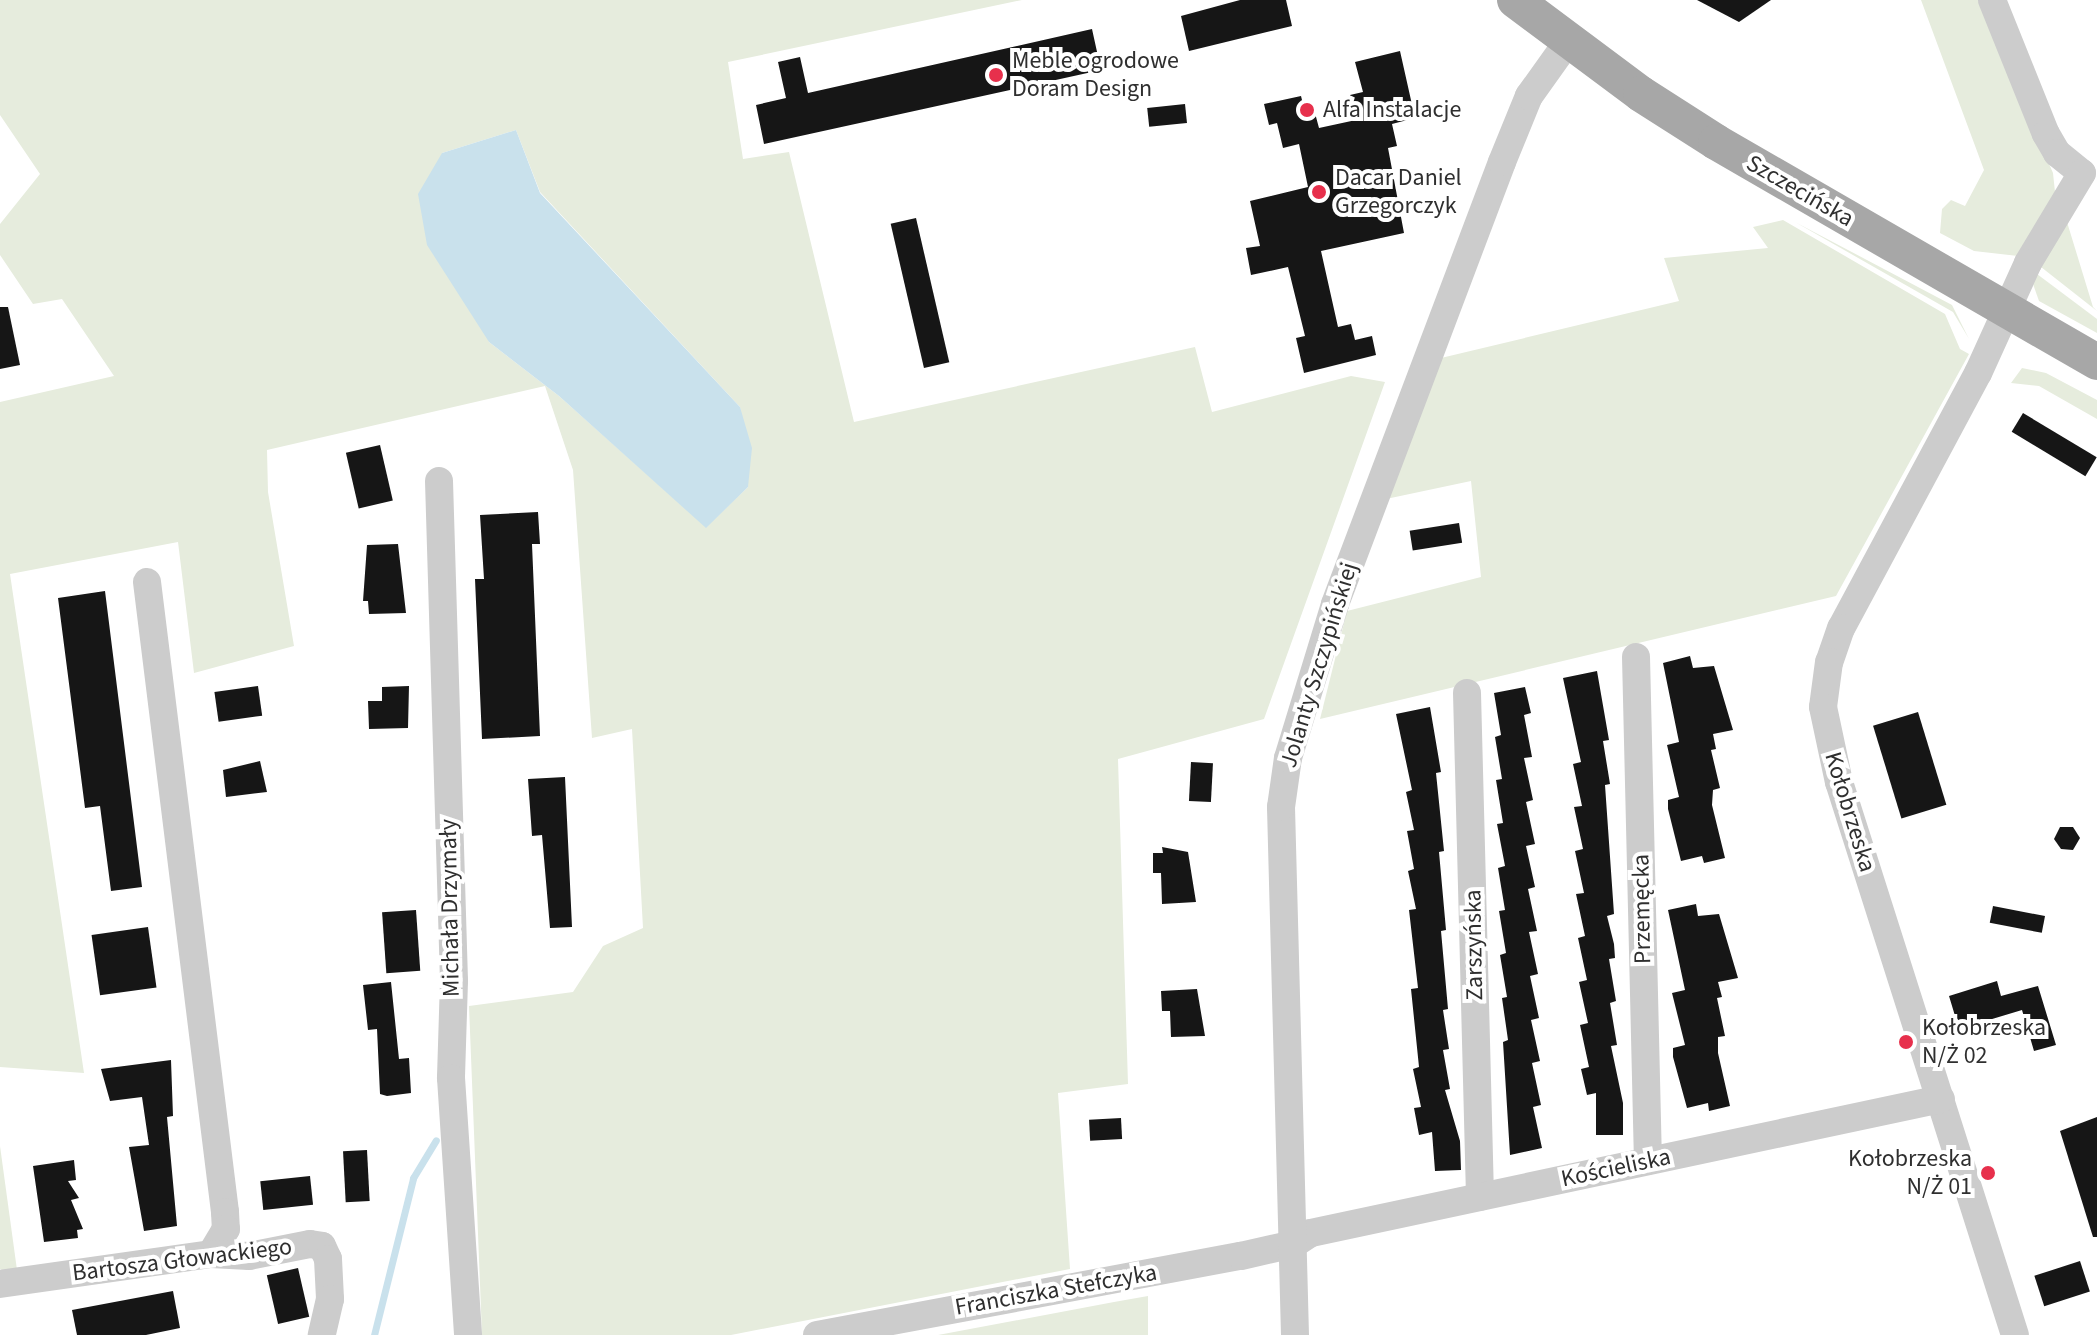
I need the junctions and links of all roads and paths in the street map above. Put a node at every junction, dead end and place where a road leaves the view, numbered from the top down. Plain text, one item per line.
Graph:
1 (1515, 0) edge
2 (1992, 0) edge
3 (1569, 40) junction
4 (2008, 312) junction
5 (2097, 362) edge
6 (439, 481) dead end
7 (147, 582) dead end
8 (1636, 657) dead end
9 (1467, 693) dead end
10 (1941, 1099) junction
11 (1648, 1161) junction
12 (1480, 1197) junction
13 (1294, 1244) junction
14 (211, 1254) junction
15 (0, 1284) edge
16 (835, 1333) edge
17 (322, 1335) edge
18 (468, 1335) edge
19 (1295, 1335) edge
20 (2015, 1335) edge

1 - 3 main road, Szczecińska
2 - 4 street, Kołobrzeska
3 - 4 main road, Szczecińska
3 - 13 street, Jolanty Szczypińskiej
4 - 5 main road, Szczecińska
4 - 10 street, Kołobrzeska
6 - 18 street, Michała Drzymały
7 - 14 street
8 - 11 street, Przemęcka
9 - 12 street, Zarszyńska
10 - 11 street, Kościeliska
10 - 20 street, Kołobrzeska
11 - 12 street, Kościeliska
12 - 13 street, Kościeliska
13 - 16 street, Franciszka Stefczyka
13 - 19 street, Jolanty Szczypińskiej
14 - 15 street, Bartosza Głowackiego
14 - 17 street, Bartosza Głowackiego

